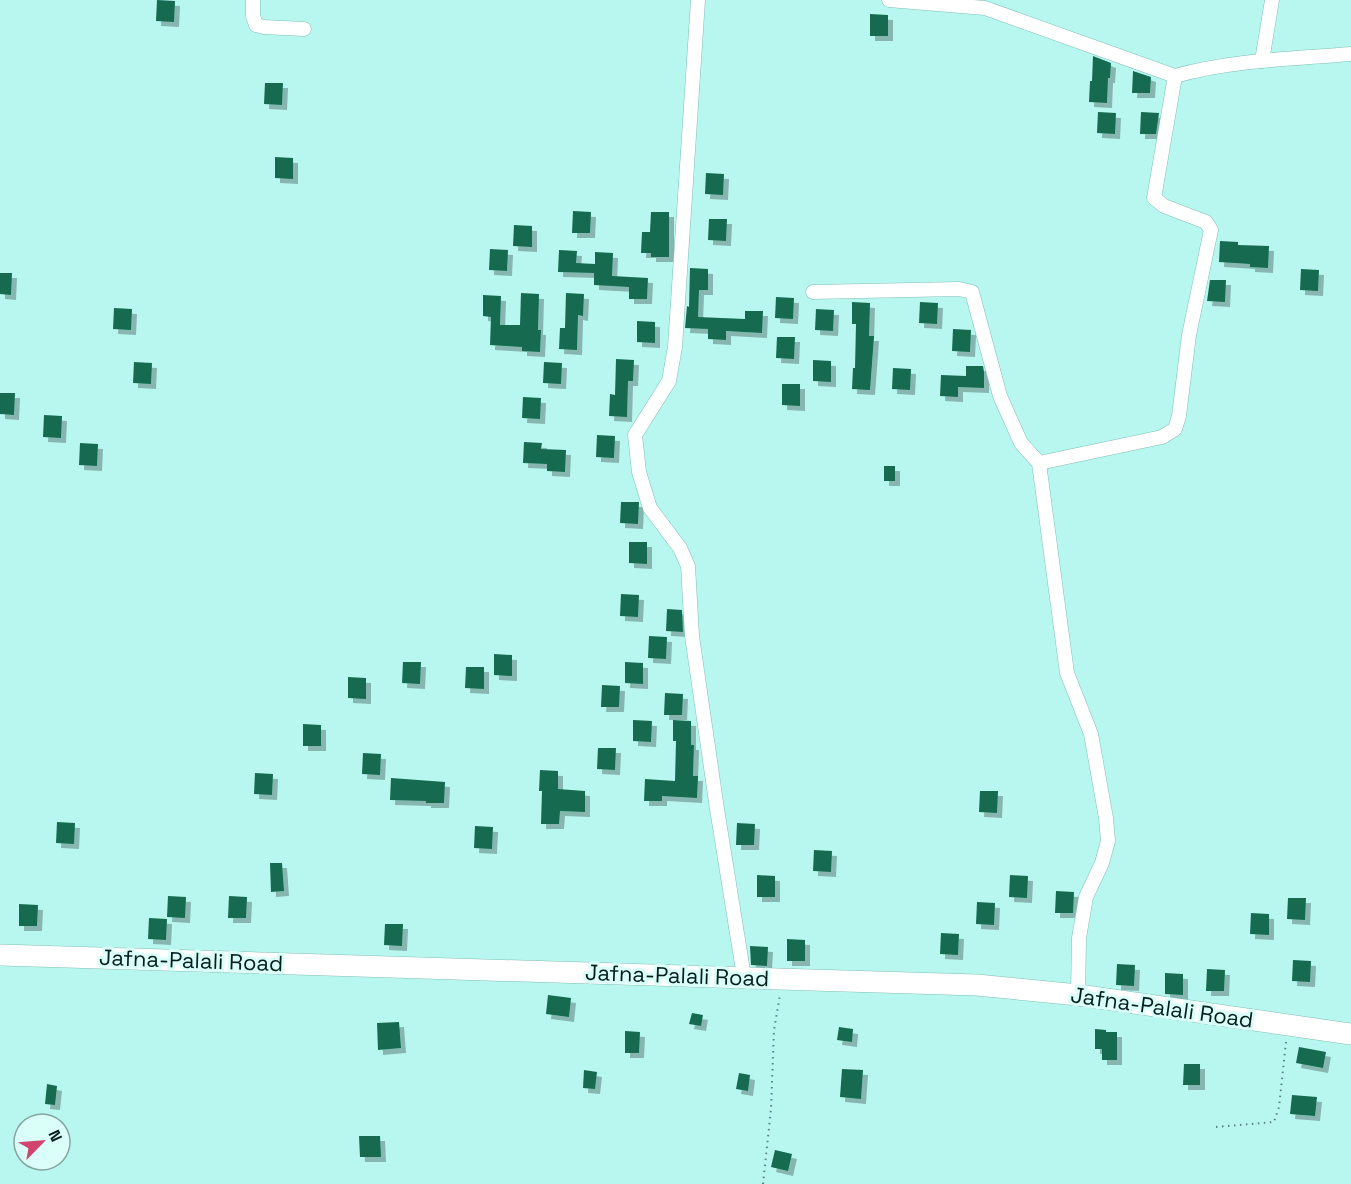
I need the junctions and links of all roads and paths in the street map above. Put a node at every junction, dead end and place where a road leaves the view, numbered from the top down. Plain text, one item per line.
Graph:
1 (253, 0) edge
2 (698, 0) edge
3 (889, 0) edge
4 (1272, 0) edge
5 (304, 29) dead end
6 (1351, 54) edge
7 (1262, 61) junction
8 (1175, 76) junction
9 (813, 292) dead end
10 (1039, 463) junction
11 (0, 955) edge
12 (744, 976) junction
13 (783, 978) junction
14 (1078, 994) junction
15 (1288, 1024) junction
16 (1351, 1034) edge
17 (1215, 1127) dead end
18 (763, 1184) edge

1 - 5 street
2 - 12 street
3 - 8 street
4 - 7 street
6 - 7 street
7 - 8 street
8 - 10 street
9 - 10 street
10 - 14 street
11 - 12 main road, Jafna-Palali Road
12 - 13 main road, Jafna-Palali Road
13 - 14 main road, Jafna-Palali Road
13 - 18 path
14 - 15 main road, Jafna-Palali Road
15 - 16 main road, Jafna-Palali Road
15 - 17 path

